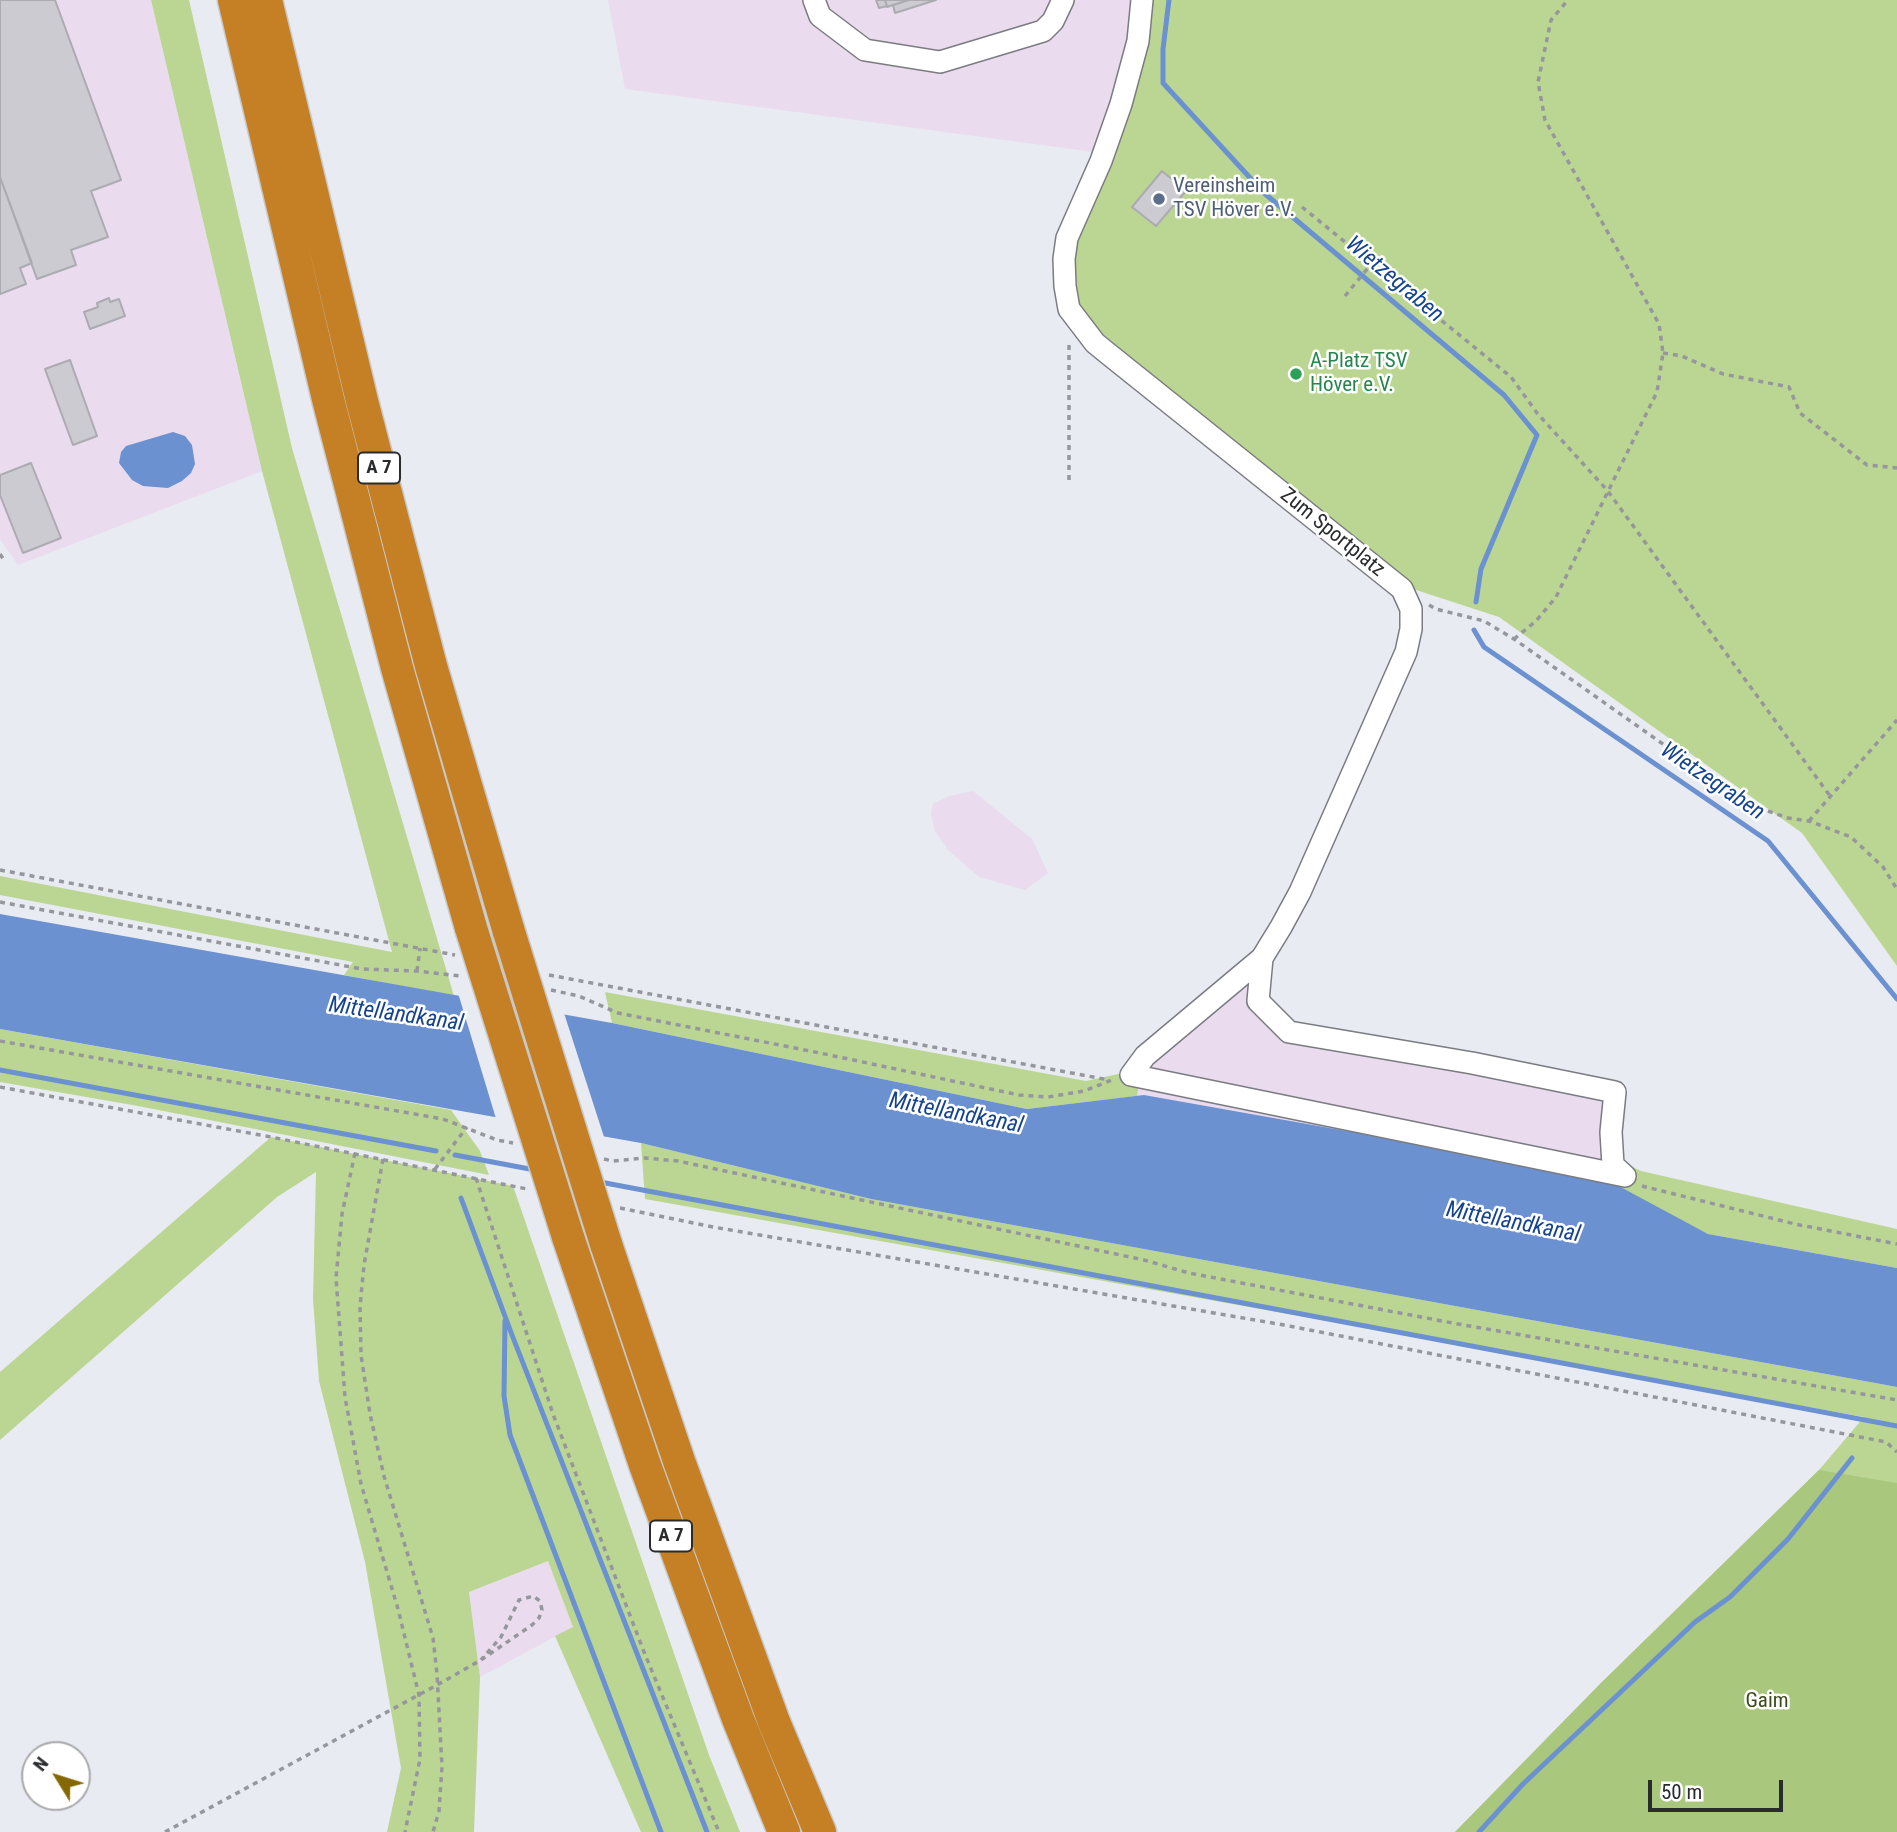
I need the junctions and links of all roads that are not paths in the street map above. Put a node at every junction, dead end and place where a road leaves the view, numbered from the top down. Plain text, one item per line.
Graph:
1 (234, 0) edge
2 (266, 0) edge
3 (814, 0) edge
4 (1063, 0) edge
5 (1142, 0) edge
6 (1262, 958) junction
7 (784, 1832) edge
8 (820, 1832) edge

1 - 7 highway, A 7, bridge
2 - 8 highway, A 7, bridge
3 - 4 street
5 - 6 street, Zum Sportplatz
6 - 6 street, Zum Sportplatz

